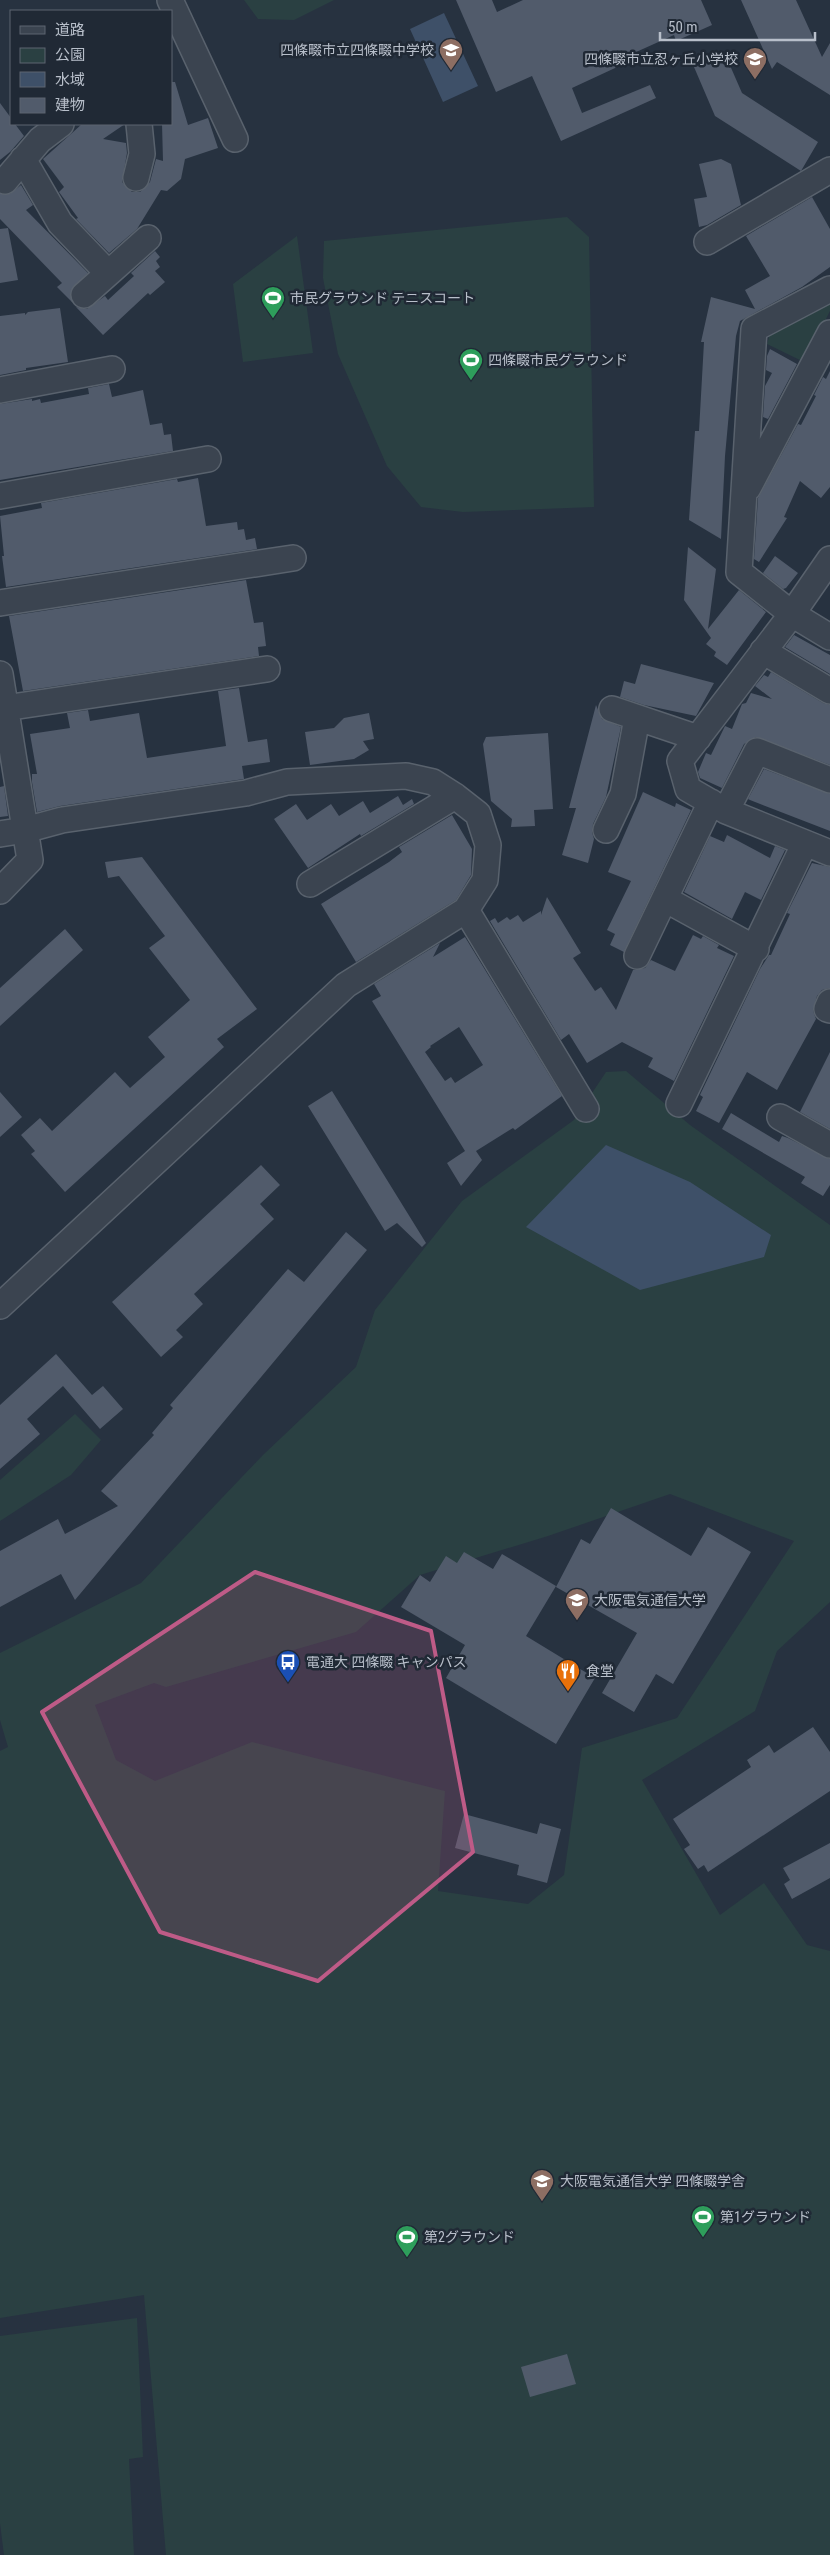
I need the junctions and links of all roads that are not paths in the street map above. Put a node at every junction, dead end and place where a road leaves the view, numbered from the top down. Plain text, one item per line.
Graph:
1 (170, 0) edge
2 (177, 28) edge
3 (60, 125) edge
4 (139, 125) edge
5 (235, 138) dead end
6 (23, 160) junction
7 (830, 170) edge
8 (136, 178) dead end
9 (5, 182) dead end
10 (148, 238) dead end
11 (707, 242) dead end
12 (108, 272) junction
13 (830, 290) edge
14 (84, 295) dead end
15 (830, 333) edge
16 (112, 369) dead end
17 (0, 390) edge
18 (208, 459) dead end
19 (0, 496) edge
20 (744, 496) junction
21 (294, 558) dead end
22 (830, 559) edge
23 (0, 603) edge
24 (792, 614) junction
25 (830, 637) edge
26 (763, 651) junction
27 (267, 669) dead end
28 (0, 674) edge
29 (830, 691) edge
30 (3, 704) edge
31 (612, 709) dead end
32 (638, 718) junction
33 (698, 738) junction
34 (830, 780) edge
35 (455, 796) junction
36 (719, 806) junction
37 (25, 830) junction
38 (606, 830) dead end
39 (0, 834) edge
40 (806, 844) junction
41 (830, 853) edge
42 (310, 884) dead end
43 (0, 892) edge
44 (665, 899) junction
45 (466, 910) junction
46 (756, 948) junction
47 (637, 956) dead end
48 (830, 1002) edge
49 (830, 1010) edge
50 (679, 1104) dead end
51 (586, 1109) dead end
52 (780, 1117) dead end
53 (830, 1145) edge
54 (0, 1306) edge

1 - 2 street
2 - 5 street
3 - 6 street
4 - 8 street
6 - 9 street
6 - 12 street
7 - 11 street
10 - 12 street
12 - 14 street
13 - 20 street
15 - 20 street
16 - 17 street
18 - 19 street
20 - 24 street
21 - 23 street
22 - 24 street
24 - 25 street
24 - 26 street
26 - 29 street
26 - 33 street
27 - 30 street
28 - 30 street
30 - 37 street
31 - 32 street
32 - 33 street
32 - 38 street
33 - 36 street
34 - 36 street
35 - 37 street
35 - 42 street
35 - 45 street
36 - 40 street
36 - 44 street
37 - 39 street
37 - 43 street
40 - 41 street
40 - 46 street
44 - 46 street
44 - 47 street
45 - 51 street
45 - 54 street
46 - 50 street
48 - 49 street
52 - 53 street

